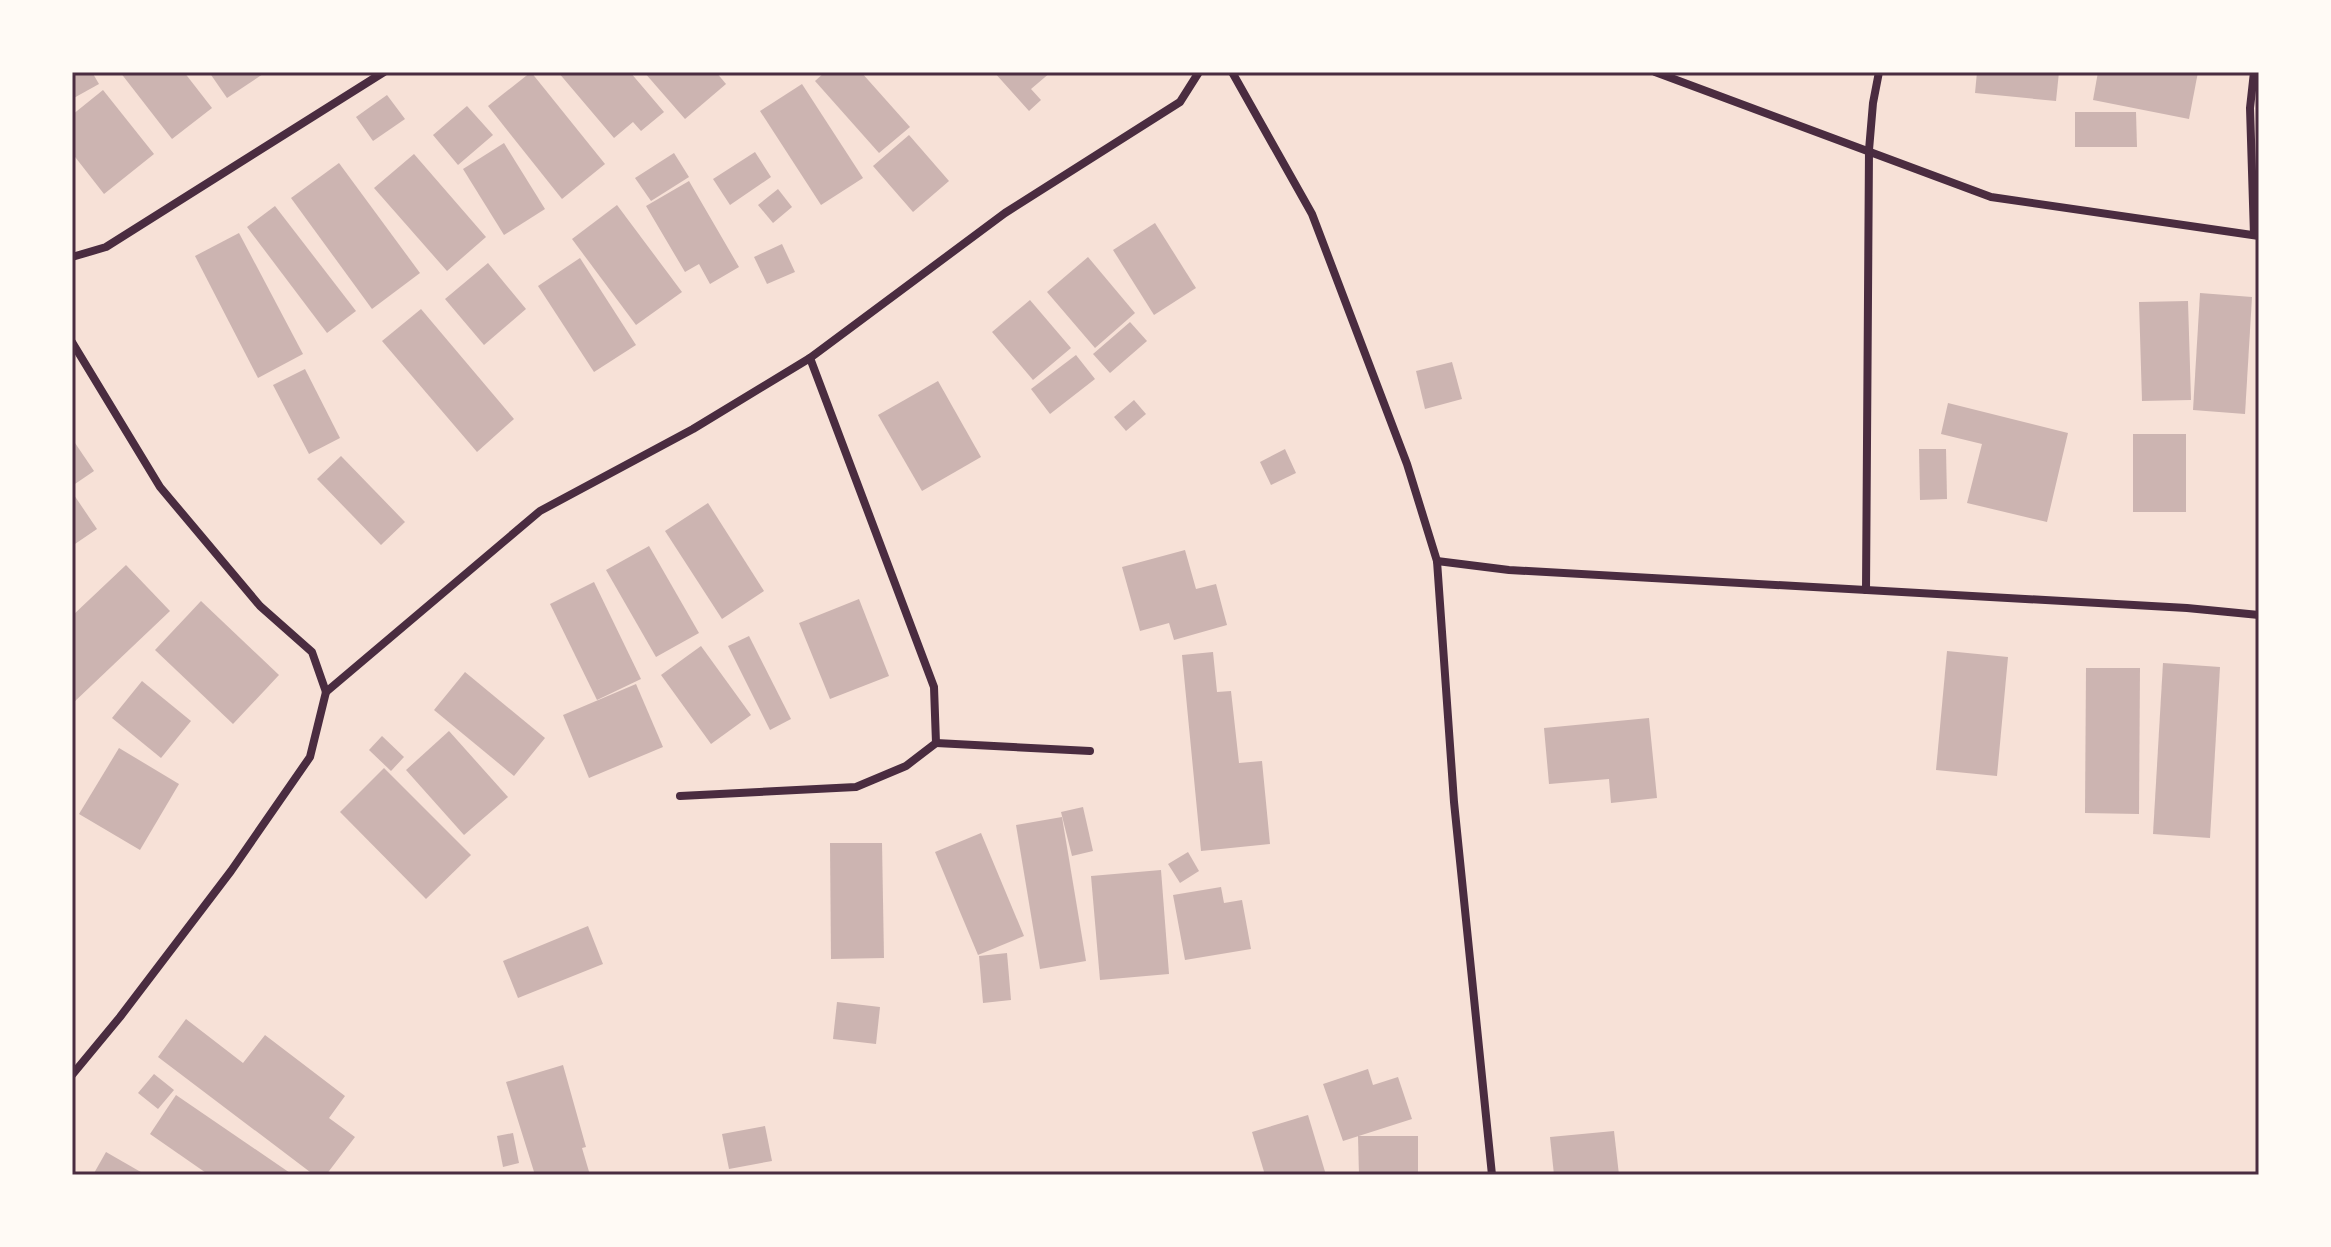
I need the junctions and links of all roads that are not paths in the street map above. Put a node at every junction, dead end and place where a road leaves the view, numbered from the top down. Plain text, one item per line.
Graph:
1 (384, 72) edge
2 (1199, 72) edge
3 (1232, 72) edge
4 (1655, 72) edge
5 (1879, 72) edge
6 (2254, 72) edge
7 (1869, 150) junction
8 (2256, 236) edge
9 (72, 257) edge
10 (72, 342) edge
11 (810, 358) junction
12 (1437, 561) junction
13 (1866, 590) junction
14 (2259, 615) edge
15 (326, 692) junction
16 (936, 743) junction
17 (1090, 751) dead end
18 (680, 796) dead end
19 (72, 1075) edge
20 (1492, 1175) edge

1 - 9 street
2 - 11 street
3 - 12 street
4 - 7 street
5 - 7 street
6 - 8 street
7 - 8 street
7 - 13 street
10 - 15 street
11 - 15 street
11 - 16 street
12 - 13 street
12 - 20 street
13 - 14 street
15 - 19 street
16 - 17 street
16 - 18 street

